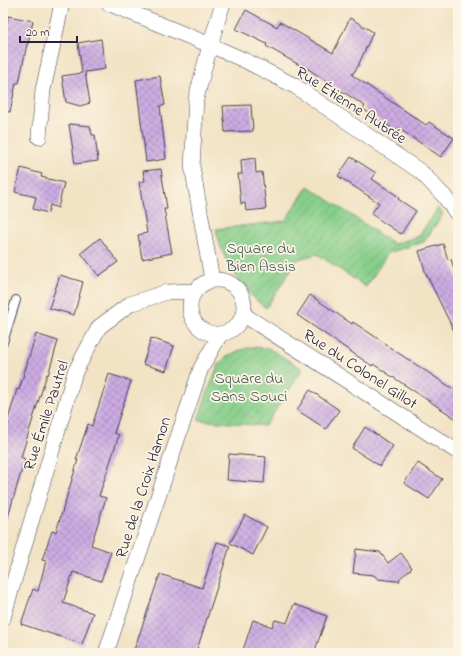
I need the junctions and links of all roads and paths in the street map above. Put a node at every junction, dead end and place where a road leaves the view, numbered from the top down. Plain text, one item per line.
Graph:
1 (62, 3) edge
2 (108, 3) edge
3 (223, 3) edge
4 (210, 45) junction
5 (39, 137) dead end
6 (458, 215) edge
7 (212, 280) junction
8 (195, 291) junction
9 (16, 300) dead end
10 (244, 315) junction
11 (220, 335) junction
12 (3, 342) edge
13 (458, 452) edge
14 (3, 618) edge
15 (106, 653) edge

1 - 5 street
2 - 4 street, Rue Étienne Aubrée
3 - 4 street
4 - 6 street, Rue Étienne Aubrée
4 - 7 street
7 - 8 street
7 - 10 street
8 - 11 street
8 - 14 street, Rue Émile Pautrel
9 - 12 lane
10 - 11 street
10 - 13 street, Rue du Colonel Gillot
11 - 15 street, Rue de la Croix Hamon

